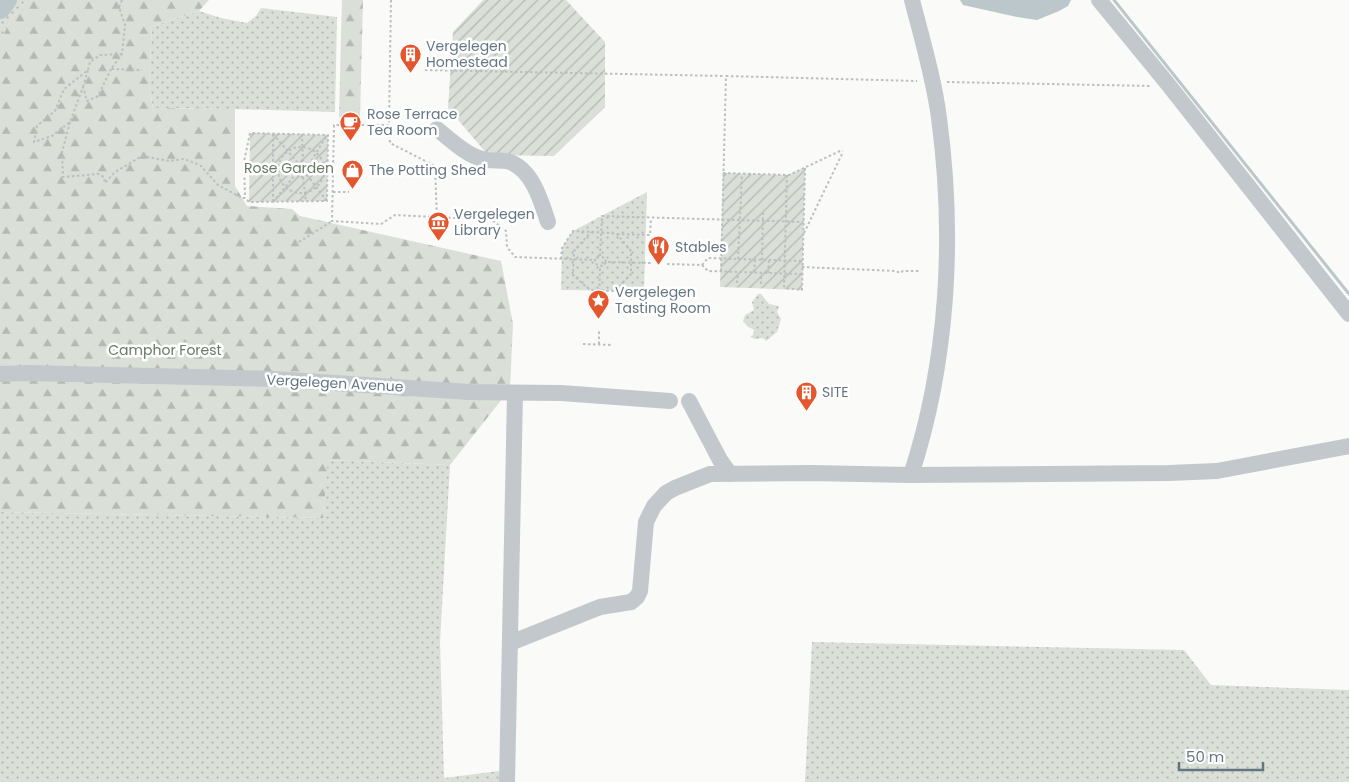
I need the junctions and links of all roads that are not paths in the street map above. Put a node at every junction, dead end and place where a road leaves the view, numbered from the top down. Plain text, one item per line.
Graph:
1 (912, 0) edge
2 (1099, 0) edge
3 (438, 129) dead end
4 (548, 222) dead end
5 (1349, 314) edge
6 (0, 374) edge
7 (515, 394) junction
8 (670, 401) dead end
9 (689, 401) dead end
10 (1349, 446) edge
11 (730, 474) junction
12 (911, 476) junction
13 (510, 643) junction
14 (507, 782) edge

1 - 12 street
2 - 5 street
3 - 4 street
6 - 7 street, Vergelegen Avenue
7 - 8 street, Vergelegen Avenue
7 - 13 street
9 - 11 street
10 - 12 street
11 - 12 street
11 - 13 street
13 - 14 street

